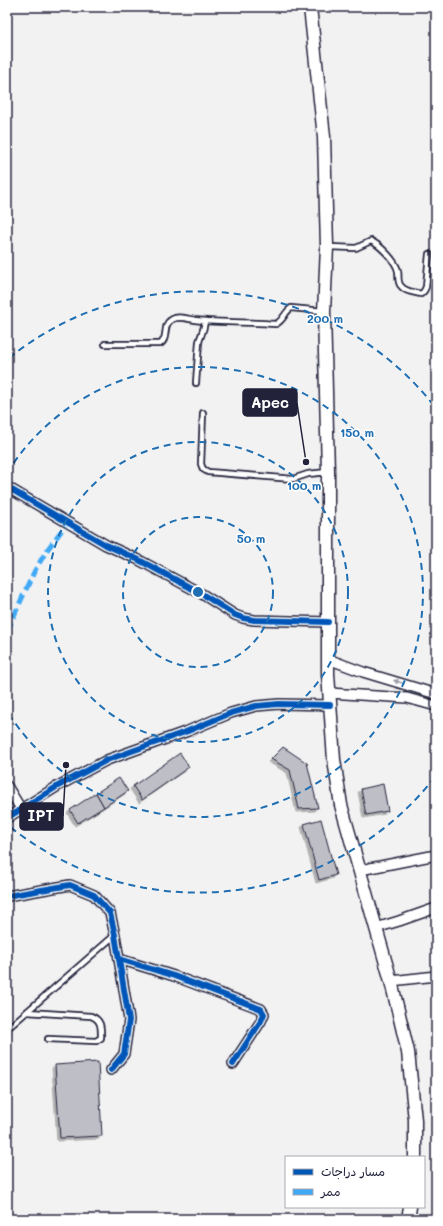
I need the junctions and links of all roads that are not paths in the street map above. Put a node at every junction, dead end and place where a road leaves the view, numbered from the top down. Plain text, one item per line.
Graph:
1 (310, 7) edge
2 (327, 247) junction
3 (429, 254) dead end
4 (324, 312) junction
5 (204, 321) junction
6 (105, 344) dead end
7 (196, 383) dead end
8 (203, 413) dead end
9 (328, 472) junction
10 (7, 487) edge
11 (328, 622) junction
12 (328, 659) junction
13 (436, 694) edge
14 (329, 699) junction
15 (436, 706) edge
16 (7, 786) edge
17 (21, 809) junction
18 (7, 818) edge
19 (436, 855) edge
20 (360, 870) junction
21 (7, 896) edge
22 (436, 908) edge
23 (376, 928) junction
24 (115, 935) junction
25 (119, 960) junction
26 (436, 976) edge
27 (391, 981) junction
28 (27, 1012) junction
29 (7, 1029) edge
30 (48, 1039) dead end
31 (233, 1064) dead end
32 (111, 1070) dead end
33 (415, 1156) edge
34 (410, 1208) edge
35 (408, 1219) edge

1 - 2 main road
2 - 3 lane
2 - 4 main road
4 - 5 lane
4 - 9 main road
5 - 6 lane
5 - 7 lane
8 - 9 lane
9 - 11 main road
10 - 11 street
11 - 12 main road
13 -> 12 street
12 - 14 main road
14 - 15 street
14 - 17 street
14 - 20 main road
16 - 17 street
17 - 18 street
19 - 20 street
20 - 23 main road
21 - 24 street
22 - 23 street
23 - 27 main road
24 - 25 street
24 - 28 lane
25 - 31 street
25 - 32 street
26 - 27 street
27 - 33 main road
28 - 29 lane
28 - 30 lane
34 - 35 main road

